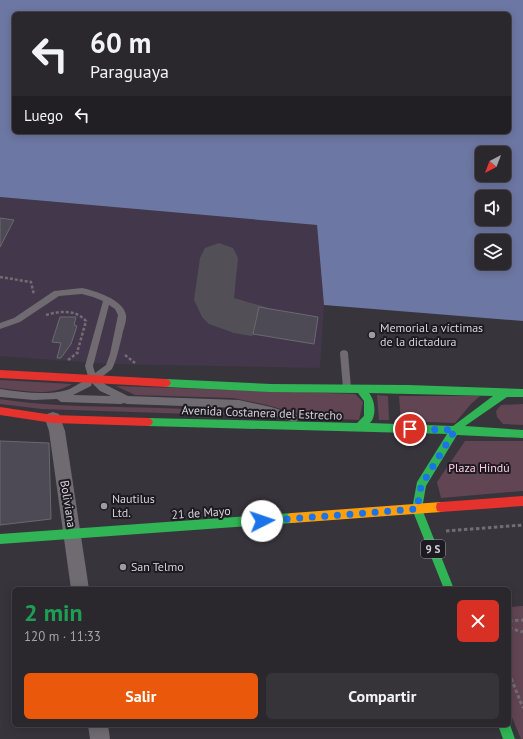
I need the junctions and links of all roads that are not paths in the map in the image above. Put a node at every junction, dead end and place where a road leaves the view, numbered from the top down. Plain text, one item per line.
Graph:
1 (107, 300) junction
2 (0, 326) edge
3 (344, 353) dead end
4 (0, 374) edge
5 (93, 379) junction
6 (348, 389) junction
7 (361, 389) junction
8 (0, 392) edge
9 (505, 393) junction
10 (523, 393) edge
11 (48, 397) junction
12 (495, 399) junction
13 (127, 400) junction
14 (0, 410) edge
15 (53, 419) junction
16 (316, 426) junction
17 (359, 428) junction
18 (455, 430) junction
19 (510, 434) junction
20 (523, 434) edge
21 (523, 501) edge
22 (417, 509) junction
23 (72, 535) junction
24 (0, 539) edge
25 (80, 587) edge
26 (448, 587) edge
27 (98, 727) edge
28 (505, 727) edge
29 (100, 739) edge
30 (509, 739) edge

1 - 2 lane
1 - 5 lane
1 - 5 lane
3 - 6 lane
4 - 5 main road
5 - 6 main road
5 - 11 lane
5 - 13 lane
6 - 7 main road
7 - 9 main road
7 - 17 main road
8 - 11 lane
9 - 10 main road
9 - 12 main road
11 - 13 lane
12 - 18 main road
12 - 19 main road
13 - 16 lane
14 - 15 main road, Avenida Costanera del Estrecho
15 - 16 main road, Avenida Costanera del Estrecho
15 - 23 street, Boliviana
16 - 17 main road, Avenida Costanera del Estrecho
17 - 18 main road, Avenida Costanera del Estrecho
18 - 19 main road, Avenida Costanera del Estrecho
18 - 22 main road
19 - 20 main road, Avenida Costanera del Estrecho
21 - 22 main road, 21 de Mayo
22 - 23 main road, 21 de Mayo
22 - 26 main road, 9 S
23 - 24 main road, 21 de Mayo
23 - 25 street, Boliviana
27 - 29 street
28 - 30 main road

